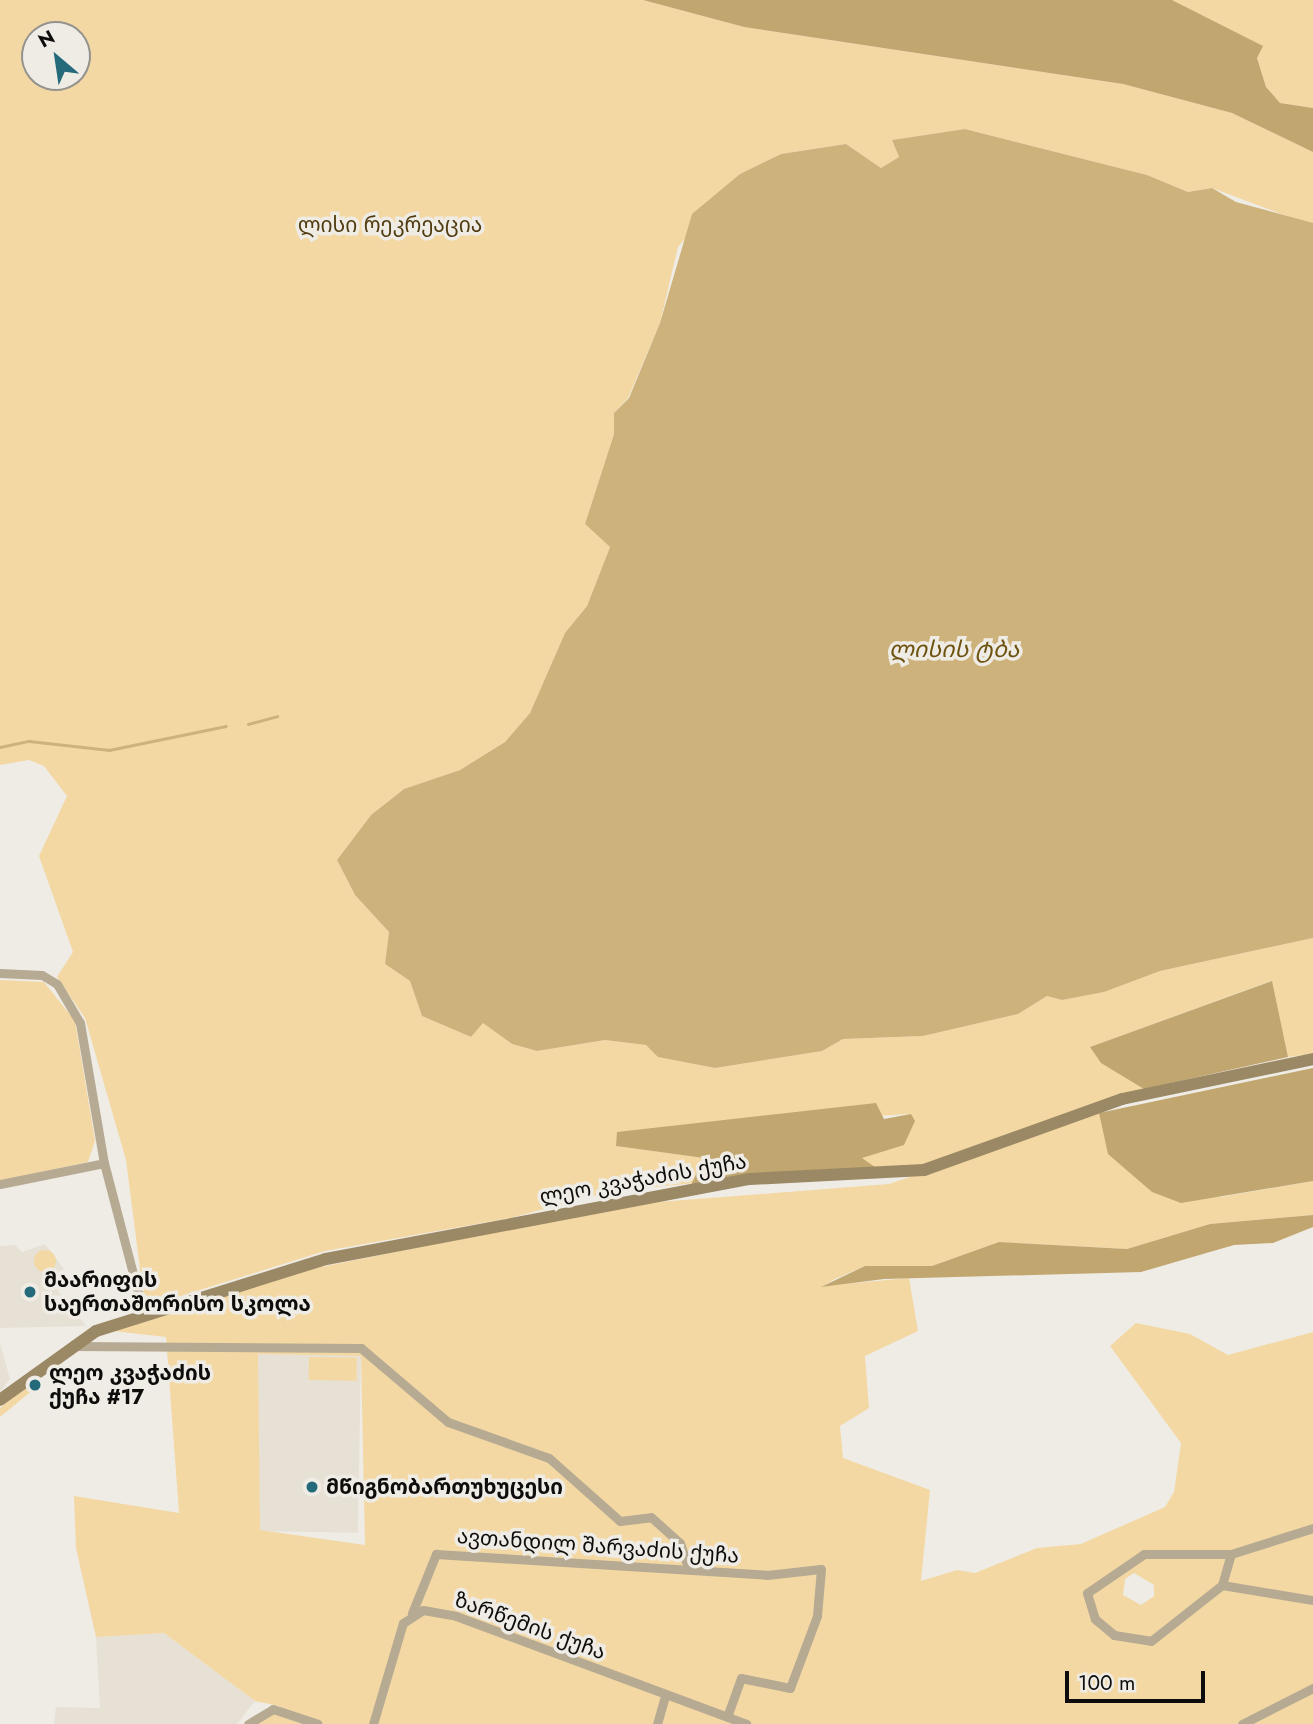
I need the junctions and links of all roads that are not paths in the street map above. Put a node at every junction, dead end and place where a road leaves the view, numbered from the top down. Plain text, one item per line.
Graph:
1 (0, 973) edge
2 (1313, 1059) edge
3 (104, 1163) junction
4 (0, 1184) edge
5 (144, 1315) junction
6 (70, 1346) junction
7 (0, 1400) edge
8 (1313, 1528) edge
9 (1231, 1553) junction
10 (688, 1567) junction
11 (1222, 1585) junction
12 (1313, 1600) edge
13 (412, 1614) junction
14 (1313, 1688) edge
15 (666, 1696) junction
16 (727, 1717) junction
17 (247, 1724) edge
18 (318, 1724) edge
19 (373, 1724) edge
20 (657, 1724) edge
21 (747, 1724) edge
22 (1242, 1724) edge

1 - 3 street
2 - 5 main road, ლეო კვაჭაძის ქუჩა
3 - 4 street
3 - 5 street
5 - 6 main road, ლეო კვაჭაძის ქუჩა
6 - 7 main road, ლეო კვაჭაძის ქუჩა
6 - 10 street
8 - 9 street
9 - 11 street
9 - 11 street
10 - 13 street, ავთანდილ შარვაძის ქუჩა
10 - 16 street, ავთანდილ შარვაძის ქუჩა
11 - 12 street
13 - 15 street, ზარწემის ქუჩა
13 - 19 street
14 - 22 street
15 - 16 street, ზარწემის ქუჩა
15 - 20 street
16 - 21 street, ზარწემის ქუჩა
17 - 18 street

